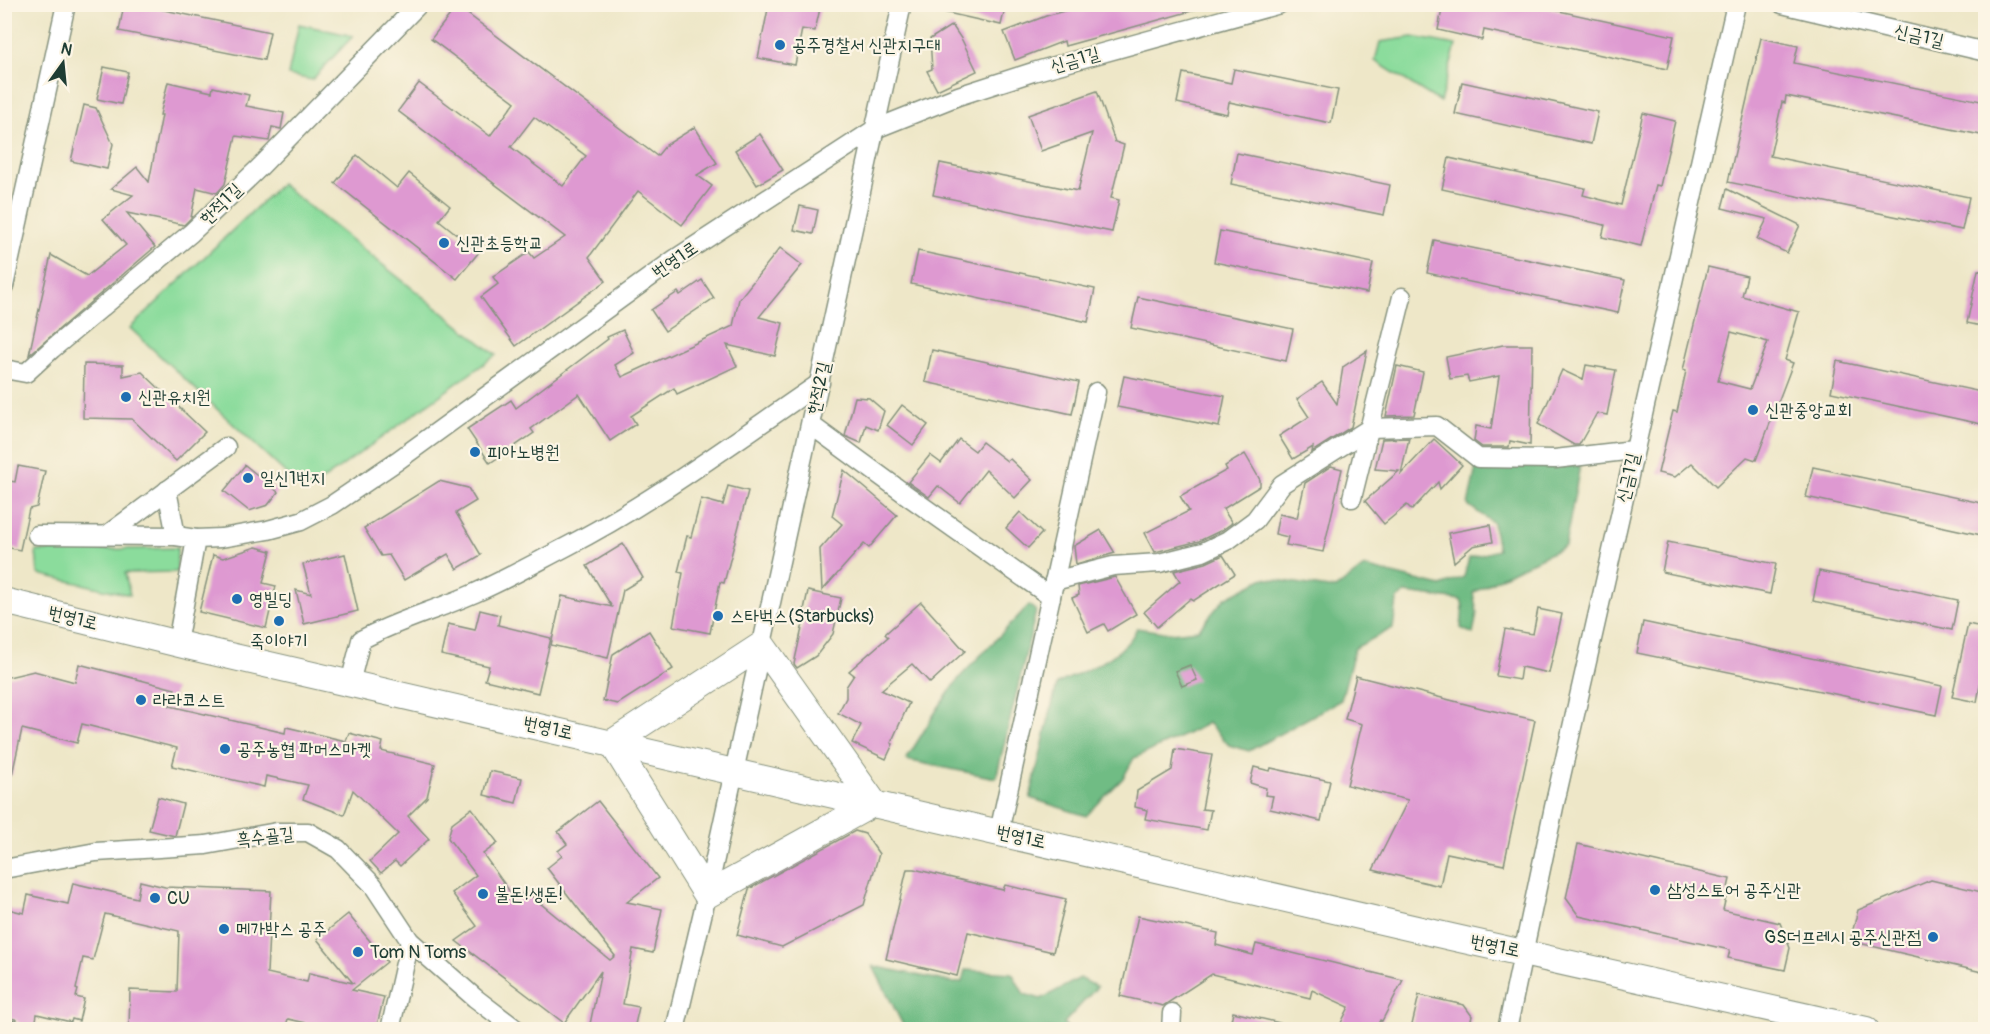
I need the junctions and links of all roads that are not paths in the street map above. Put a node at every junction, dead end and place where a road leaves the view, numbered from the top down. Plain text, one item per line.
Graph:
1 (66, 4) edge
2 (419, 4) edge
3 (902, 4) edge
4 (1280, 4) edge
5 (1736, 4) edge
6 (1782, 4) edge
7 (1986, 52) edge
8 (875, 129) junction
9 (4, 286) edge
10 (1402, 297) dead end
11 (4, 369) edge
12 (820, 383) junction
13 (1096, 392) dead end
14 (811, 425) junction
15 (1370, 428) junction
16 (226, 447) dead end
17 (1634, 450) junction
18 (167, 490) junction
19 (1352, 498) dead end
20 (37, 535) dead end
21 (107, 535) junction
22 (176, 536) junction
23 (196, 539) junction
24 (1052, 589) junction
25 (4, 602) edge
26 (177, 643) junction
27 (762, 645) junction
28 (351, 683) junction
29 (612, 743) junction
30 (735, 771) junction
31 (874, 803) junction
32 (999, 832) junction
33 (4, 869) edge
34 (707, 895) junction
35 (410, 941) junction
36 (1522, 952) junction
37 (4, 1028) edge
38 (10, 1029) edge
39 (390, 1029) edge
40 (517, 1029) edge
41 (675, 1029) edge
42 (1507, 1029) edge
43 (1866, 1029) edge

1 - 9 street
2 - 11 street, 한적1길
3 - 8 street, 한적2길
4 - 8 street, 신금1길
5 - 17 street, 신금1길
6 - 7 street, 신금1길
8 - 12 street, 한적2길
8 - 23 street, 번영1로
10 - 15 street
12 - 14 street, 한적2길
12 - 28 street
13 - 24 street
14 - 24 street
14 - 27 street, 한적2길
15 - 17 street
15 - 19 street
15 - 24 street
16 - 18 street
17 - 36 street, 신금1길
18 - 21 street
18 - 22 street
20 - 21 street, 번영1로
21 - 22 street, 번영1로
22 - 23 street, 번영1로
23 - 26 street
24 - 32 street
25 - 26 main road, 번영1로
26 - 28 main road, 번영1로
27 - 29 main road
27 - 30 street, 한적2길
27 - 31 main road
28 - 29 main road, 번영1로
29 - 30 main road, 번영1로
29 - 34 main road
30 - 31 main road, 번영1로
30 - 34 street, 한적2길
31 - 32 main road, 번영1로
31 - 34 main road
32 - 36 main road, 번영1로
33 - 35 street, 흑수골길
34 - 41 street, 한적2길
35 - 39 street
35 - 40 street, 흑수골길
36 - 42 street, 신금1길
36 - 43 main road, 번영1로
37 - 38 street

